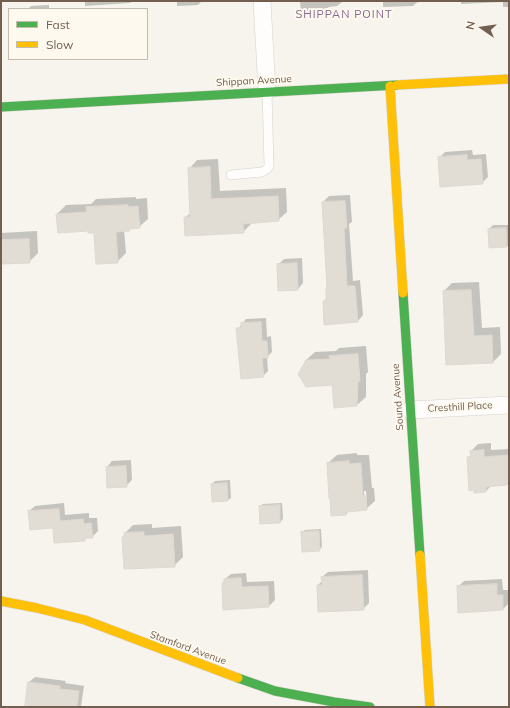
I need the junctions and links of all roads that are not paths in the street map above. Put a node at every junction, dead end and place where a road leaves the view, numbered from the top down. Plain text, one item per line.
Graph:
1 (262, 1) edge
2 (509, 79) edge
3 (390, 86) junction
4 (267, 91) junction
5 (1, 108) edge
6 (231, 175) dead end
7 (509, 405) edge
8 (410, 410) junction
9 (1, 601) edge
10 (370, 707) edge
11 (430, 707) edge

1 - 4 street
2 - 3 street, Shippan Avenue
3 - 4 street, Shippan Avenue
3 - 8 street, Sound Avenue
4 - 5 street, Shippan Avenue
4 - 6 lane
7 - 8 street, Cresthill Place
8 - 11 street, Sound Avenue
9 - 10 street, Stamford Avenue

